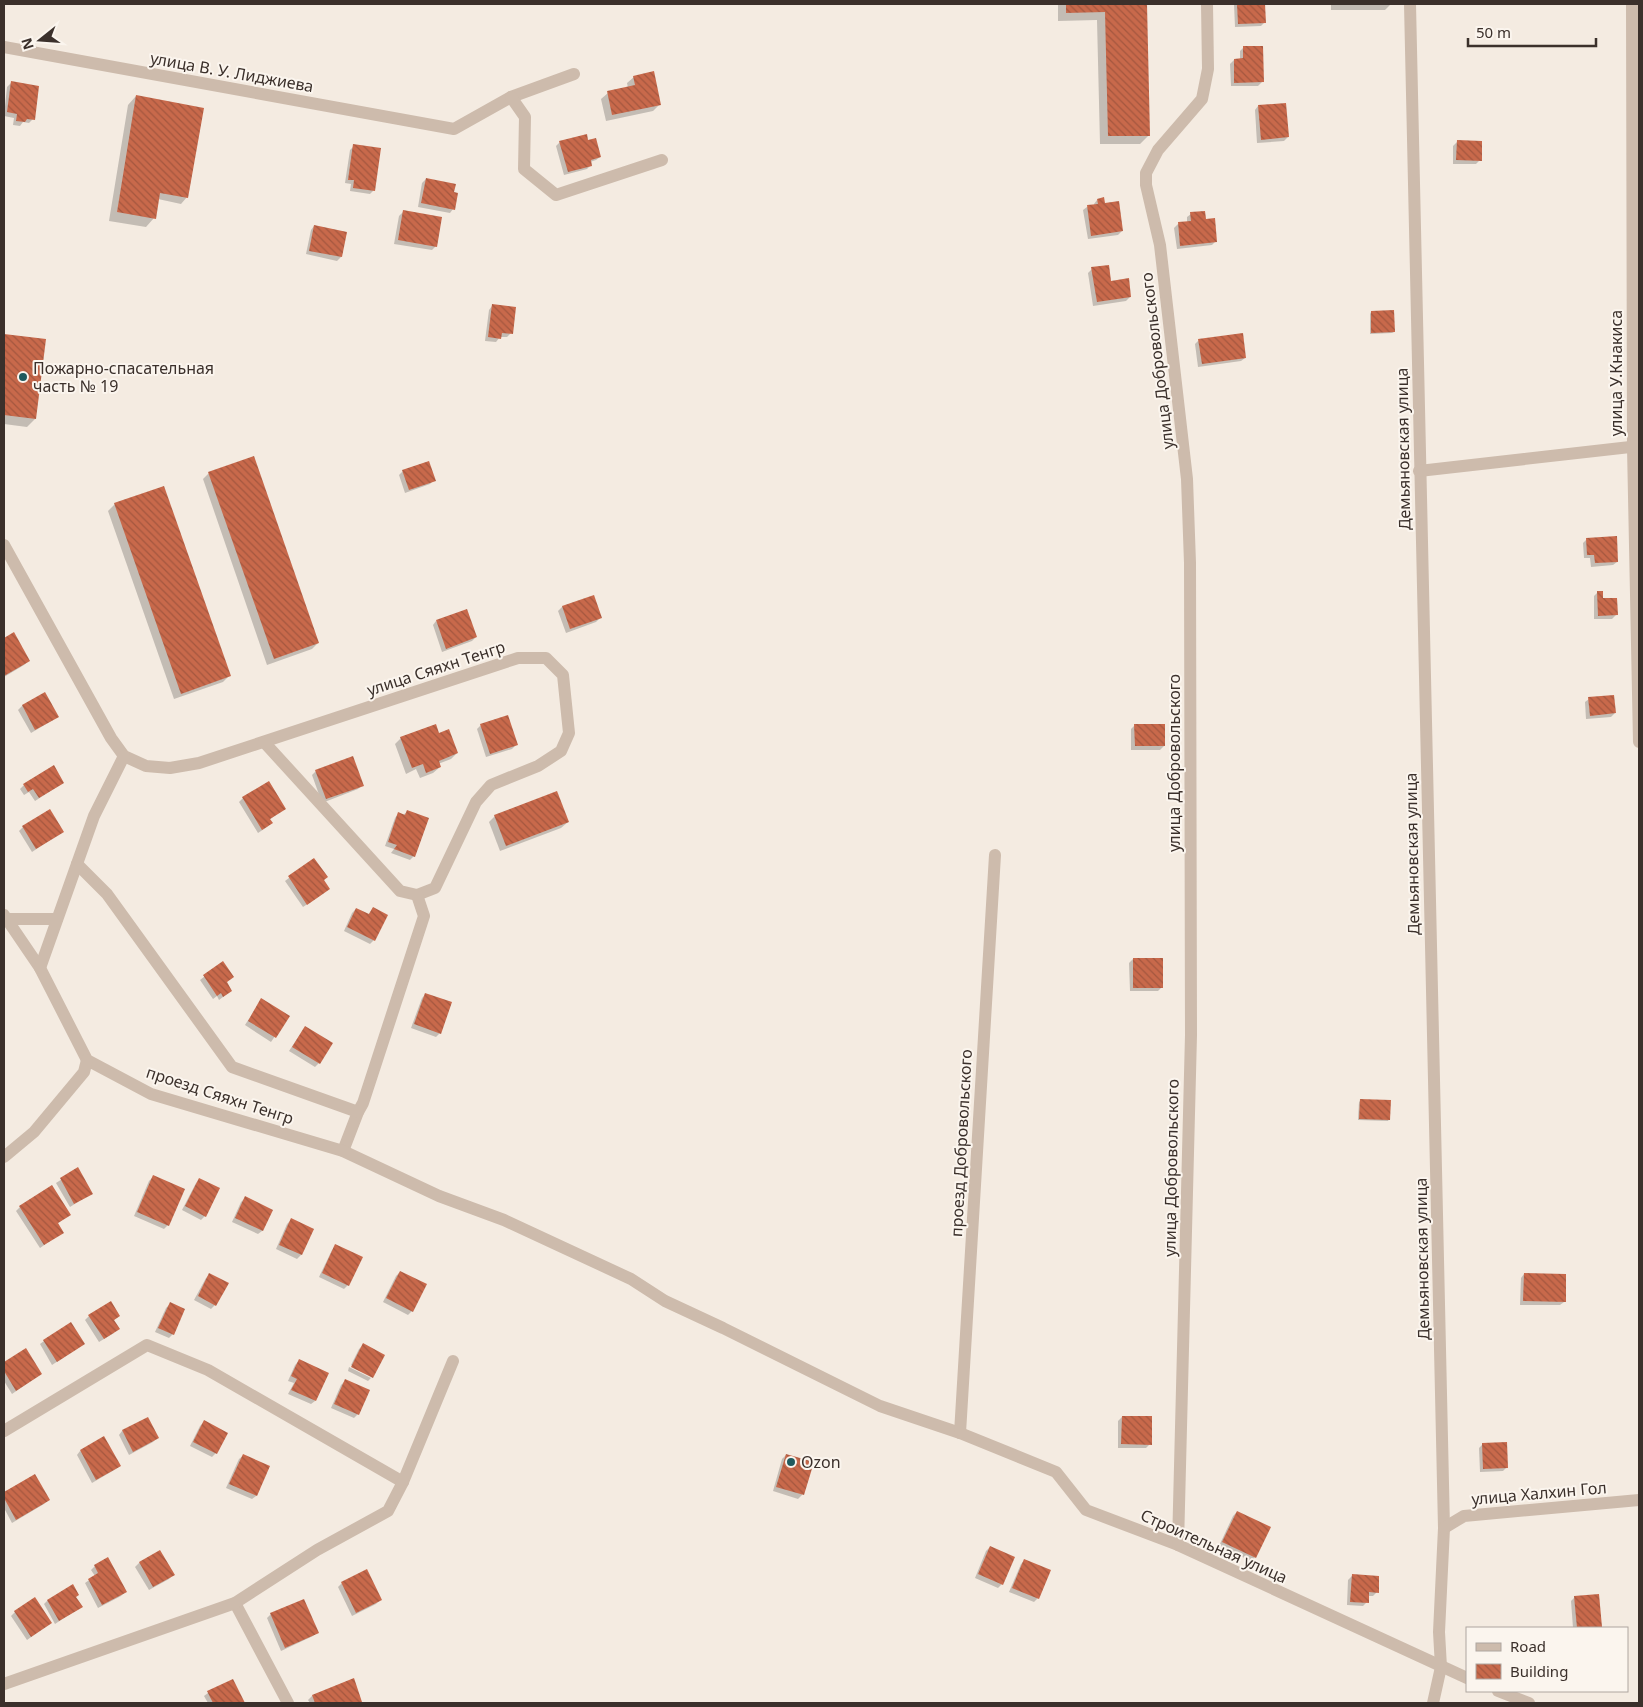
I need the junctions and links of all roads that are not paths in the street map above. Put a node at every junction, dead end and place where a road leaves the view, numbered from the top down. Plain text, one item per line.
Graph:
1 (1207, 4) edge
2 (1410, 4) edge
3 (1632, 4) edge
4 (4, 47) edge
5 (574, 74) dead end
6 (511, 97) junction
7 (662, 160) dead end
8 (1636, 446) edge
9 (1420, 471) junction
10 (4, 545) edge
11 (264, 742) junction
12 (1639, 742) edge
13 (124, 756) junction
14 (995, 855) dead end
15 (77, 864) junction
16 (417, 895) junction
17 (5, 918) edge
18 (57, 918) junction
19 (40, 968) junction
20 (86, 1060) junction
21 (358, 1112) junction
22 (344, 1150) junction
23 (4, 1157) edge
24 (439, 1196) joint
25 (453, 1361) dead end
26 (4, 1431) edge
27 (960, 1433) junction
28 (403, 1482) junction
29 (1639, 1500) edge
30 (1444, 1528) junction
31 (1178, 1545) junction
32 (235, 1603) junction
33 (1441, 1667) junction
34 (1466, 1678) edge
35 (4, 1684) edge
36 (1501, 1692) edge
37 (288, 1703) edge
38 (1433, 1703) edge
39 (1529, 1703) edge

1 - 31 street, улица Добровольского
2 - 9 street, Демьяновская улица
3 - 8 street, улица У.Кнакиса
4 - 6 street, улица В. У. Лиджиева
5 - 6 street
6 - 7 street
8 - 9 street
8 - 12 street, улица У.Кнакиса
9 - 30 street, Демьяновская улица
10 - 13 street, улица Сяяхн Тенгр
11 - 13 street, улица Сяяхн Тенгр
11 - 16 street
11 - 16 street, улица Сяяхн Тенгр
13 - 15 street
14 - 27 street, проезд Добровольского
15 - 18 street
15 - 21 street
16 - 21 street
17 - 18 street
17 - 19 street
18 - 19 street
19 - 20 street
20 - 22 street, проезд Сяяхн Тенгр
20 - 23 street
21 - 22 street
22 - 24 street, проезд Сяяхн Тенгр
24 - 27 street, Строительная улица
25 - 28 street
26 - 28 street
27 - 31 street, Строительная улица
28 - 32 street
29 - 30 street, улица Халхин Гол
30 - 33 street, Демьяновская улица
31 - 33 street, Строительная улица
32 - 35 street
32 - 37 street
33 - 34 street, Строительная улица
33 - 38 street, Демьяновская улица
36 - 39 street

